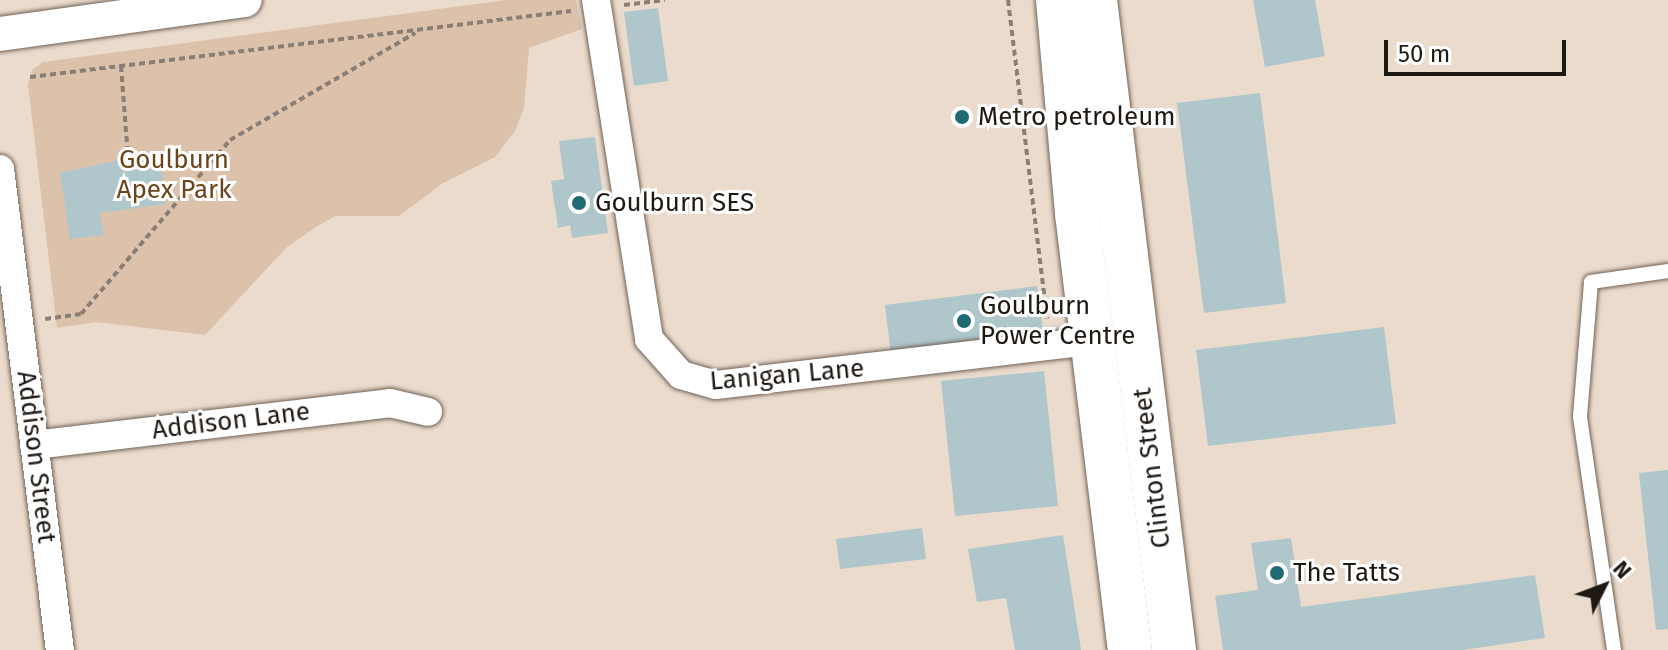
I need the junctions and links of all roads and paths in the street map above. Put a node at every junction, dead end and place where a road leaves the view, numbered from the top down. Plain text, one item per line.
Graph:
1 (245, 0) edge
2 (665, 0) edge
3 (1008, 0) edge
4 (1058, 0) edge
5 (1095, 0) edge
6 (596, 4) edge
7 (419, 30) junction
8 (0, 34) edge
9 (121, 66) junction
10 (30, 77) dead end
11 (128, 158) dead end
12 (0, 169) edge
13 (1668, 271) edge
14 (19, 323) junction
15 (1093, 341) junction
16 (1050, 345) junction
17 (428, 412) dead end
18 (34, 445) junction
19 (60, 650) edge
20 (1130, 650) edge
21 (1174, 650) edge
22 (1614, 650) edge

1 - 8 street
2 - 6 path
3 - 16 path
4 - 15 main road, Clinton Street
5 - 21 main road, Clinton Street
6 - 7 path
6 - 16 street, Lanigan Lane
7 - 9 path
7 - 14 path
9 - 10 path
9 - 11 path
12 - 14 street, Addison Street
13 - 22 lane
14 - 18 street, Addison Street
15 - 16 street, Lanigan Lane
15 - 20 main road, Clinton Street
17 - 18 street, Addison Lane
18 - 19 street, Addison Street

